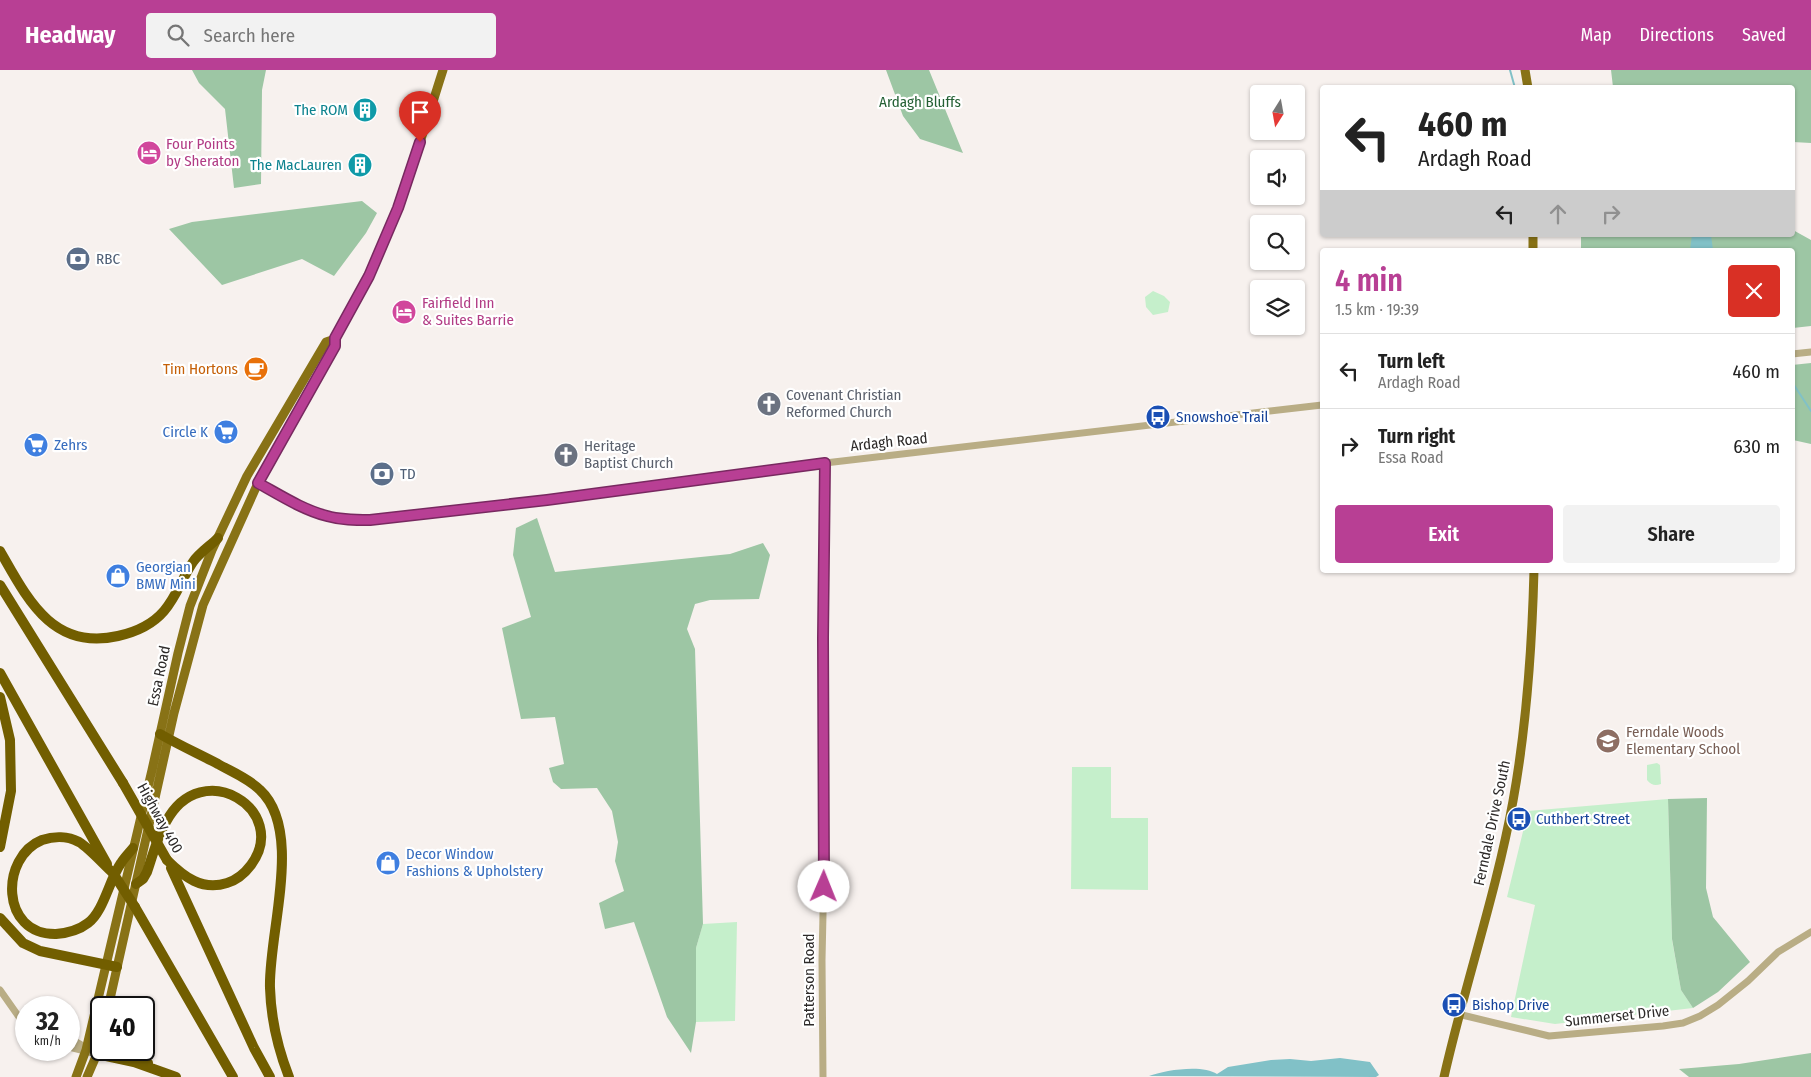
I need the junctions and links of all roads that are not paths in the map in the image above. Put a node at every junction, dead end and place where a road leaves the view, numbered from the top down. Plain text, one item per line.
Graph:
1 (443, 70) edge
2 (1525, 70) edge
3 (1528, 85) edge
4 (335, 338) junction
5 (1811, 352) edge
6 (1795, 354) edge
7 (1320, 405) edge
8 (825, 463) junction
9 (258, 483) junction
10 (218, 538) junction
11 (0, 551) edge
12 (1534, 573) edge
13 (0, 585) edge
14 (0, 673) edge
15 (0, 697) edge
16 (164, 736) junction
17 (0, 847) edge
18 (133, 848) junction
19 (167, 860) junction
20 (113, 873) junction
21 (136, 884) junction
22 (0, 918) edge
23 (1811, 932) edge
24 (105, 965) junction
25 (117, 967) junction
26 (0, 990) edge
27 (111, 996) edge
28 (15, 1011) edge
29 (1458, 1014) junction
30 (80, 1044) edge
31 (80, 1049) edge
32 (86, 1050) junction
33 (90, 1051) edge
34 (94, 1061) edge
35 (129, 1061) edge
36 (144, 1061) edge
37 (171, 1075) edge
38 (76, 1077) edge
39 (87, 1077) edge
40 (233, 1077) edge
41 (270, 1077) edge
42 (289, 1077) edge
43 (823, 1077) edge
44 (1444, 1077) edge

1 - 4 main road, Essa Road
2 - 3 main road
4 - 9 main road, Essa Road
4 - 10 main road, Essa Road
5 - 6 street
7 - 8 street, Ardagh Road
8 - 9 street, Ardagh Road
8 - 43 street, Patterson Road
9 - 16 main road, Essa Road
10 - 11 highway
10 - 16 main road, Essa Road
12 - 29 main road, Ferndale Drive South
13 - 19 highway, Highway 400, bridge
14 - 20 highway
15 - 17 highway
16 - 18 main road, Essa Road
16 - 21 main road, Essa Road
16 - 42 highway
18 - 20 highway
18 - 24 main road, Essa Road
19 - 21 highway
19 - 41 highway, Highway 400
20 - 40 highway, bridge
21 - 25 main road, Essa Road
22 - 24 highway
23 - 29 street, Summerset Drive
24 - 25 highway
24 - 32 main road, Essa Road
25 - 27 main road, Essa Road
26 - 28 street
29 - 44 main road, Ferndale Drive South
30 - 32 street
31 - 32 street
32 - 33 street
32 - 38 main road, Essa Road
34 - 39 main road
35 - 37 highway
36 - 37 highway

